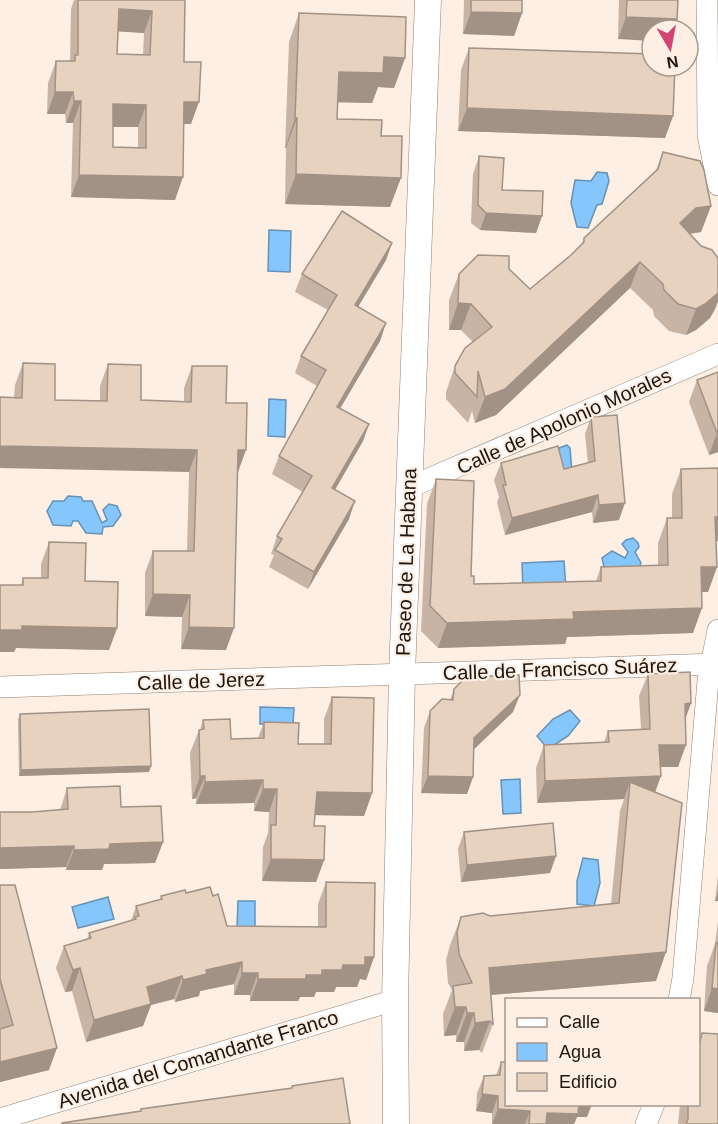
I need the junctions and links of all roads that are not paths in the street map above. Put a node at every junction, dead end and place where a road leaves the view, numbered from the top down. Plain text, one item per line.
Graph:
1 (428, 0) edge
2 (706, 0) edge
3 (718, 184) edge
4 (718, 354) edge
5 (410, 487) junction
6 (718, 630) edge
7 (714, 664) edge
8 (402, 674) junction
9 (0, 687) edge
10 (679, 998) edge
11 (395, 1000) junction
12 (653, 1106) edge
13 (0, 1119) edge
14 (396, 1124) edge
15 (646, 1124) edge

1 - 5 street, Paseo de La Habana
2 - 3 street
4 - 5 street, Calle de Apolonio Morales
5 - 8 street, Paseo de La Habana
6 - 7 street
7 - 8 street, Calle de Francisco Suárez
7 - 10 street
8 - 9 street, Calle de Jerez
8 - 11 street, Paseo de La Habana
11 - 13 street, Avenida del Comandante Franco
11 - 14 street, Paseo de La Habana
12 - 15 street

